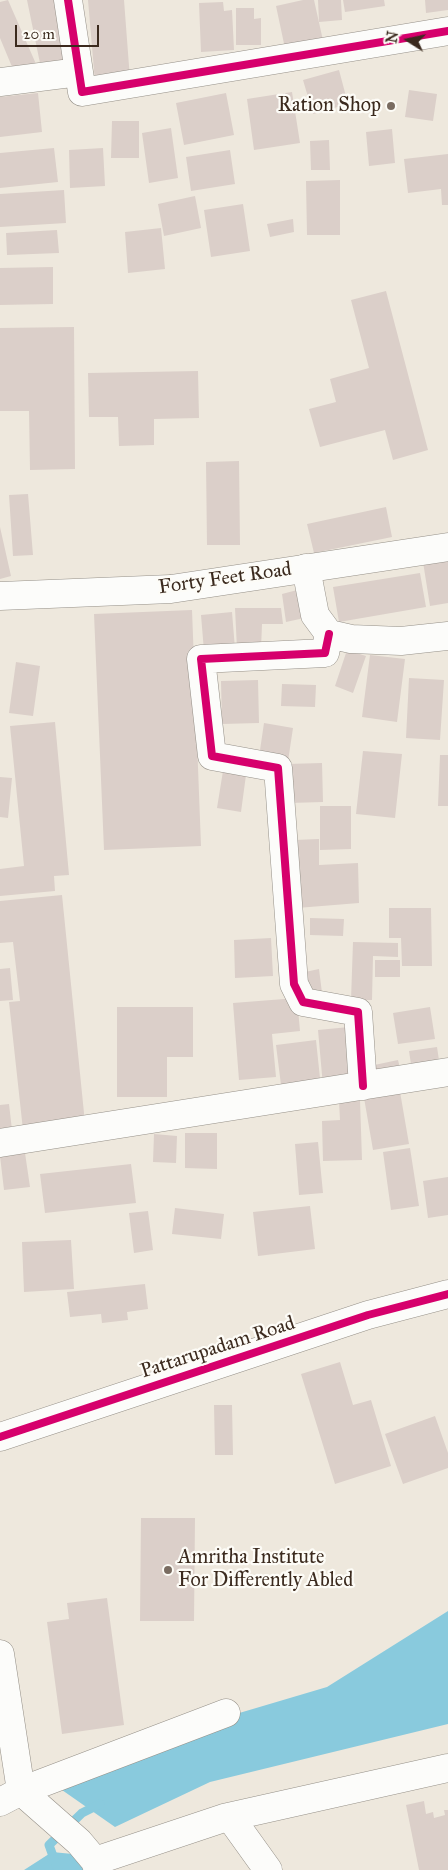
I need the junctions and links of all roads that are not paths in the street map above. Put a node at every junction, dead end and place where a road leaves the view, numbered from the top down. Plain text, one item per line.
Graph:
1 (68, 0) edge
2 (448, 31) edge
3 (79, 72) junction
4 (0, 82) edge
5 (448, 547) edge
6 (306, 568) junction
7 (0, 596) edge
8 (329, 634) junction
9 (448, 636) edge
10 (448, 1072) edge
11 (363, 1086) junction
12 (0, 1143) edge
13 (448, 1294) edge
14 (0, 1437) edge
15 (0, 1654) edge
16 (226, 1713) dead end
17 (448, 1768) edge
18 (19, 1798) edge
19 (230, 1817) junction
20 (91, 1858) edge
21 (268, 1870) edge

1 - 3 street
2 - 3 street
3 - 4 street
5 - 6 street, Forty Feet Road
6 - 7 street, Forty Feet Road
6 - 8 street
8 - 9 street
8 - 11 street
10 - 11 street
11 - 12 street
13 - 14 street, Pattarupadam Road
15 - 18 street
16 - 18 street
17 - 19 street
18 - 20 street
19 - 20 street
19 - 21 street

